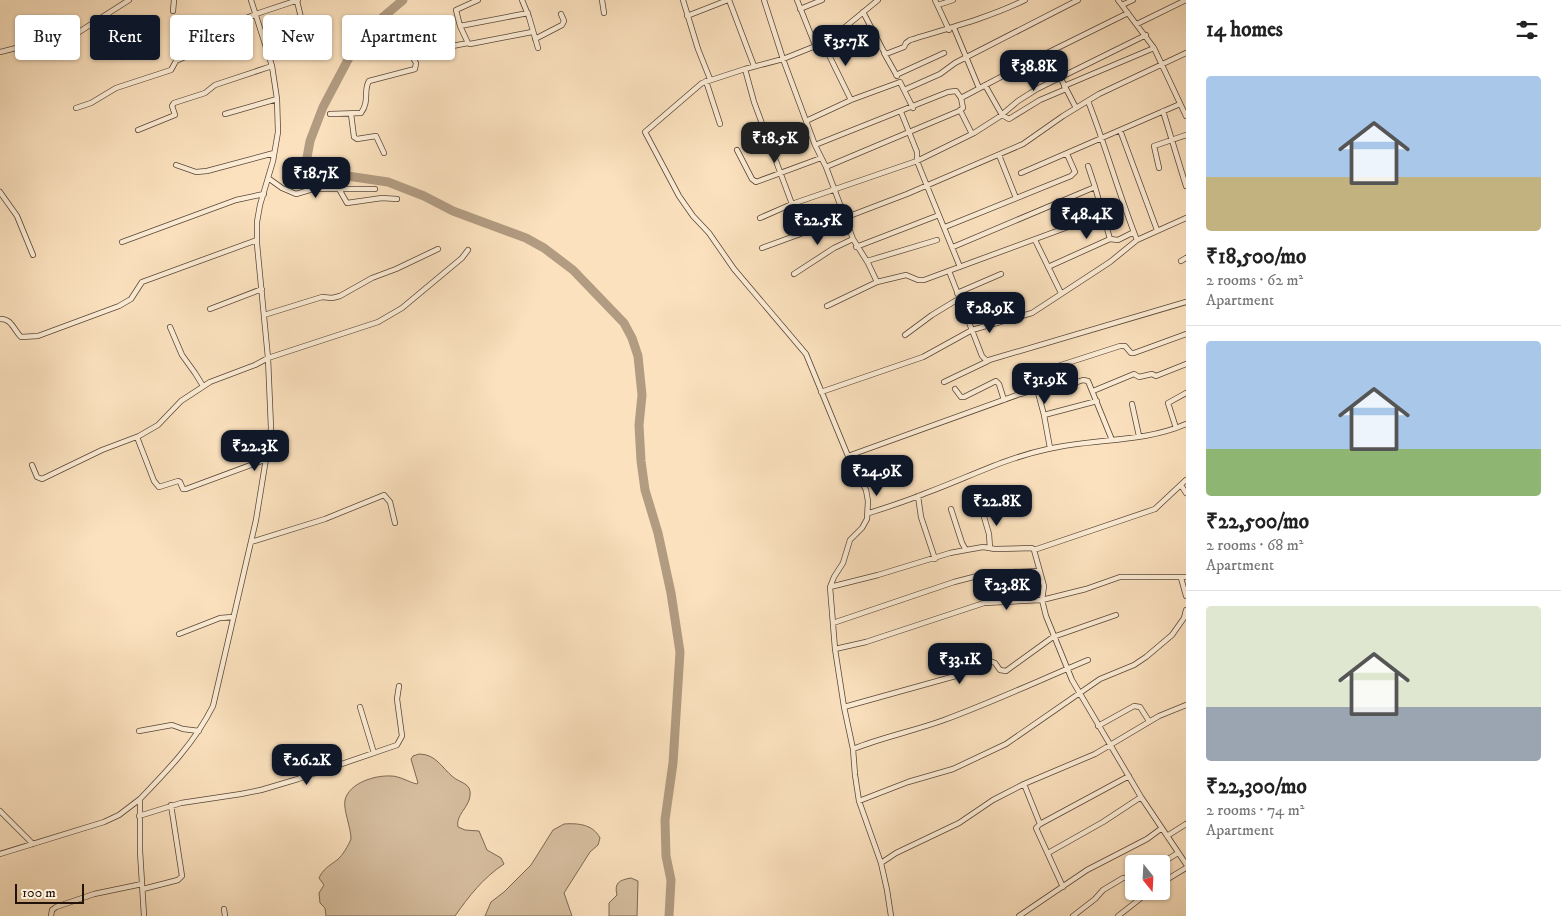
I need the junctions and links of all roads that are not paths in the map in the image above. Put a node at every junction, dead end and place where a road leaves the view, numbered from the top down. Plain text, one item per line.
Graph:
1 (129, 0) edge
2 (174, 0) edge
3 (251, 0) edge
4 (298, 0) edge
5 (478, 0) edge
6 (522, 0) edge
7 (602, 0) edge
8 (683, 0) edge
9 (729, 0) edge
10 (764, 0) edge
11 (797, 0) edge
12 (822, 0) edge
13 (878, 0) edge
14 (935, 0) edge
15 (953, 0) edge
16 (1026, 0) edge
17 (1078, 0) edge
18 (1118, 0) edge
19 (1133, 0) edge
20 (1186, 0) edge
21 (1122, 5) junction
22 (938, 6) junction
23 (800, 9) junction
24 (174, 11) dead end
25 (862, 12) junction
26 (528, 13) junction
27 (604, 13) dead end
28 (1128, 13) junction
29 (256, 14) junction
30 (561, 14) dead end
31 (301, 15) edge
32 (687, 16) junction
33 (1137, 24) junction
34 (460, 26) junction
35 (952, 29) junction
36 (532, 32) junction
37 (1146, 35) junction
38 (535, 40) junction
39 (468, 43) junction
40 (823, 43) junction
41 (815, 45) junction
42 (455, 46) edge
43 (538, 48) dead end
44 (1154, 48) junction
45 (0, 52) edge
46 (1186, 52) edge
47 (884, 53) junction
48 (944, 53) dead end
49 (967, 57) junction
50 (783, 59) junction
51 (414, 60) edge
52 (1162, 64) junction
53 (272, 66) junction
54 (754, 66) junction
55 (745, 69) junction
56 (896, 75) junction
57 (1060, 77) junction
58 (708, 80) junction
59 (900, 82) junction
60 (985, 85) junction
61 (1065, 87) junction
62 (979, 88) junction
63 (904, 90) junction
64 (961, 98) junction
65 (277, 99) junction
66 (851, 100) junction
67 (1088, 101) junction
68 (1183, 104) edge
69 (76, 108) dead end
70 (913, 108) junction
71 (1076, 108) junction
72 (960, 110) junction
73 (1163, 111) junction
74 (901, 112) junction
75 (225, 114) dead end
76 (330, 114) dead end
77 (351, 114) junction
78 (1002, 114) junction
79 (1186, 116) edge
80 (806, 121) junction
81 (720, 124) dead end
82 (138, 130) dead end
83 (1120, 130) junction
84 (909, 132) junction
85 (972, 134) junction
86 (1186, 135) edge
87 (1103, 138) junction
88 (1172, 140) junction
89 (815, 145) junction
90 (737, 150) dead end
91 (274, 153) junction
92 (384, 153) dead end
93 (1067, 154) junction
94 (999, 155) junction
95 (821, 158) junction
96 (918, 161) junction
97 (176, 165) dead end
98 (1088, 166) dead end
99 (826, 167) junction
100 (1159, 168) dead end
101 (781, 172) junction
102 (1021, 173) dead end
103 (268, 178) junction
104 (927, 186) junction
105 (1095, 186) junction
106 (1186, 186) edge
107 (339, 189) junction
108 (375, 189) dead end
109 (834, 190) junction
110 (0, 192) edge
111 (264, 194) junction
112 (1016, 198) junction
113 (397, 199) dead end
114 (792, 204) junction
115 (939, 214) junction
116 (1103, 214) junction
117 (760, 218) dead end
118 (1186, 218) edge
119 (846, 219) junction
120 (945, 228) junction
121 (1157, 230) junction
122 (1134, 232) junction
123 (803, 233) junction
124 (852, 239) junction
125 (1110, 239) junction
126 (257, 240) junction
127 (937, 240) dead end
128 (1035, 240) junction
129 (1137, 240) junction
130 (122, 242) dead end
131 (856, 246) junction
132 (438, 248) dead end
133 (762, 248) dead end
134 (953, 248) junction
135 (468, 250) dead end
136 (33, 255) dead end
137 (1186, 258) edge
138 (1181, 260) dead end
139 (867, 261) junction
140 (960, 267) junction
141 (1048, 267) junction
142 (949, 271) junction
143 (794, 274) dead end
144 (1001, 274) dead end
145 (877, 282) junction
146 (262, 289) junction
147 (958, 293) junction
148 (1061, 293) junction
149 (960, 298) junction
150 (1186, 302) edge
151 (827, 306) dead end
152 (210, 309) dead end
153 (264, 315) junction
154 (0, 319) edge
155 (170, 327) dead end
156 (972, 330) junction
157 (1186, 334) edge
158 (905, 335) dead end
159 (268, 358) junction
160 (989, 360) junction
161 (1186, 364) edge
162 (1032, 374) junction
163 (944, 382) dead end
164 (203, 386) junction
165 (955, 389) dead end
166 (1037, 389) junction
167 (1055, 390) dead end
168 (1093, 391) junction
169 (821, 392) junction
170 (1186, 393) edge
171 (1020, 394) junction
172 (1004, 400) junction
173 (1097, 401) junction
174 (1132, 404) dead end
175 (1044, 415) junction
176 (1186, 424) edge
177 (1176, 428) junction
178 (1139, 436) junction
179 (137, 437) junction
180 (1112, 440) junction
181 (1050, 448) junction
182 (848, 456) junction
183 (267, 459) junction
184 (32, 465) dead end
185 (1186, 480) edge
186 (1181, 485) junction
187 (1186, 493) edge
188 (918, 496) junction
189 (951, 509) dead end
190 (982, 510) dead end
191 (868, 513) junction
192 (395, 523) dead end
193 (251, 542) junction
194 (990, 548) junction
195 (966, 550) junction
196 (1034, 550) junction
197 (935, 558) junction
198 (1039, 571) junction
199 (1183, 577) edge
200 (830, 586) junction
201 (1186, 596) edge
202 (1042, 600) junction
203 (1186, 610) edge
204 (1116, 615) dead end
205 (233, 617) junction
206 (1185, 618) edge
207 (833, 623) junction
208 (180, 634) dead end
209 (1053, 637) junction
210 (835, 649) junction
211 (1088, 660) dead end
212 (1066, 669) junction
213 (399, 686) dead end
214 (1079, 693) junction
215 (1186, 705) edge
216 (844, 707) junction
217 (360, 708) dead end
218 (1149, 721) junction
219 (1098, 726) junction
220 (139, 731) dead end
221 (199, 731) junction
222 (1110, 746) junction
223 (853, 749) junction
224 (374, 753) junction
225 (1129, 776) junction
226 (1024, 784) junction
227 (1141, 797) junction
228 (140, 799) junction
229 (859, 801) junction
230 (171, 805) junction
231 (0, 810) edge
232 (140, 816) junction
233 (1040, 824) junction
234 (1186, 824) edge
235 (1162, 828) junction
236 (1167, 836) junction
237 (33, 844) junction
238 (1048, 852) junction
239 (1178, 853) junction
240 (0, 854) edge
241 (1170, 858) edge
242 (881, 863) junction
243 (1186, 866) edge
244 (1125, 878) edge
245 (1170, 878) edge
246 (142, 886) junction
247 (1063, 887) junction
248 (1138, 900) edge
249 (224, 909) dead end
250 (51, 916) edge
251 (144, 916) edge
252 (225, 916) edge
253 (891, 916) edge
254 (1019, 916) edge
255 (1073, 916) edge
256 (1118, 916) edge

1 - 45 street
2 - 24 street
3 - 29 street
4 - 29 street
4 - 31 street
5 - 34 street
6 - 26 street
7 - 27 street
8 - 32 street
9 - 32 street
9 - 54 street
10 - 50 street
11 - 23 street
12 - 23 street
13 - 25 street
14 - 22 street
15 - 22 street
16 - 35 street
17 - 49 street
18 - 21 street
19 - 21 street
20 - 33 street
21 - 28 street
22 - 35 street
23 - 41 street
25 - 40 street
25 - 47 street
26 - 34 street
26 - 36 street
28 - 33 street
28 - 60 street
29 - 53 street
29 - 69 street
30 - 38 street
32 - 58 street
33 - 37 street
34 - 39 street
35 - 47 street
35 - 49 street
36 - 38 street
36 - 39 street
37 - 44 street
37 - 57 street
38 - 43 street
39 - 42 street
40 - 41 street
40 - 66 street
41 - 50 street
44 - 52 street
44 - 61 street
46 - 52 street
47 - 56 street
48 - 56 street
49 - 62 street
49 - 63 street
50 - 54 street
50 - 80 street
51 - 77 street
52 - 67 street
52 - 68 street
53 - 65 street
53 - 82 street
54 - 55 street
55 - 58 street
55 - 101 street
56 - 59 street
57 - 61 street
57 - 78 street
58 - 81 street
58 - 169 street
59 - 63 street
59 - 66 street
60 - 62 street
60 - 78 street
61 - 71 street
61 - 78 street
62 - 64 street
63 - 70 street
64 - 70 street
64 - 72 street
65 - 75 street
65 - 91 street
66 - 80 street
67 - 71 street
67 - 87 street
68 - 73 street
68 - 79 street
70 - 74 street
71 - 94 street
72 - 84 street
72 - 85 street
73 - 83 street
73 - 88 street
74 - 84 street
74 - 89 street
76 - 77 street
77 - 92 street
78 - 85 street
80 - 89 street
83 - 87 street
83 - 121 street
84 - 96 street
84 - 99 street
85 - 96 street
86 - 88 street
87 - 93 street
87 - 122 street
88 - 100 street
88 - 106 street
89 - 95 street
90 - 101 street
91 - 97 street
91 - 103 street
93 - 102 street
93 - 112 street
94 - 104 street
94 - 112 street
95 - 99 street
95 - 101 street
96 - 104 street
96 - 109 street
98 - 105 street
99 - 109 street
101 - 114 street
103 - 107 street
103 - 111 street
104 - 115 street
104 - 119 street
105 - 116 street
105 - 134 street
107 - 108 street
107 - 113 street
109 - 114 street
109 - 119 street
110 - 136 street
111 - 126 street
111 - 130 street
112 - 120 street
114 - 117 street
114 - 123 street
115 - 120 street
115 - 131 street
116 - 125 street
116 - 128 street
118 - 121 street
119 - 123 street
119 - 124 street
120 - 134 street
121 - 129 street
122 - 125 street
122 - 129 street
123 - 133 street
124 - 131 street
124 - 143 street
125 - 141 street
126 - 146 street
126 - 154 street
127 - 139 street
128 - 140 street
128 - 141 street
129 - 148 street
131 - 139 street
132 - 153 street
134 - 140 street
135 - 159 street
137 - 138 street
139 - 145 street
140 - 142 street
141 - 148 street
142 - 145 street
142 - 147 street
144 - 147 street
145 - 151 street
146 - 152 street
146 - 153 street
147 - 149 street
148 - 156 street
149 - 156 street
149 - 158 street
150 - 160 street
153 - 159 street
155 - 164 street
156 - 160 street
156 - 169 street
157 - 162 street
159 - 164 street
159 - 183 street
160 - 163 street
161 - 168 street
162 - 166 street
162 - 171 street
164 - 179 street
165 - 172 street
166 - 171 street
166 - 175 street
167 - 168 street
168 - 173 street
169 - 182 street
170 - 177 street
171 - 172 street
172 - 182 street
173 - 175 street
173 - 180 street
174 - 178 street
175 - 181 street
176 - 177 street
177 - 178 street
178 - 180 street
179 - 183 street
179 - 184 street
180 - 181 street
181 - 188 street
182 - 191 street
183 - 193 street
185 - 186 street
186 - 187 street
186 - 196 street
188 - 191 street
188 - 197 street
189 - 195 street
190 - 194 street
191 - 200 street
192 - 193 street
193 - 205 street
194 - 195 street
194 - 196 street
195 - 197 street
196 - 198 street
197 - 200 street
198 - 202 street
198 - 207 street
199 - 201 street
199 - 202 street
200 - 207 street
202 - 209 street
202 - 210 street
203 - 206 street
204 - 209 street
205 - 208 street
205 - 221 street
206 - 214 street
207 - 210 street
209 - 212 street
209 - 216 street
210 - 216 street
211 - 212 street
212 - 214 street
212 - 223 street
213 - 224 street
214 - 219 street
214 - 229 street
215 - 218 street
216 - 223 street
217 - 224 street
218 - 219 street
218 - 222 street
219 - 222 street
220 - 221 street
221 - 228 street
222 - 225 street
222 - 226 street
223 - 229 street
224 - 230 street
225 - 227 street
225 - 233 street
226 - 233 street
226 - 242 street
227 - 235 street
227 - 238 street
228 - 232 street
228 - 237 street
229 - 242 street
230 - 232 street
230 - 246 street
231 - 237 street
232 - 246 street
233 - 238 street
234 - 236 street
235 - 236 street
235 - 247 street
236 - 239 street
237 - 240 street
238 - 247 street
239 - 241 street
239 - 243 street
242 - 253 street
243 - 245 street
244 - 255 street
246 - 250 street
246 - 251 street
247 - 254 street
248 - 256 street
249 - 252 street

